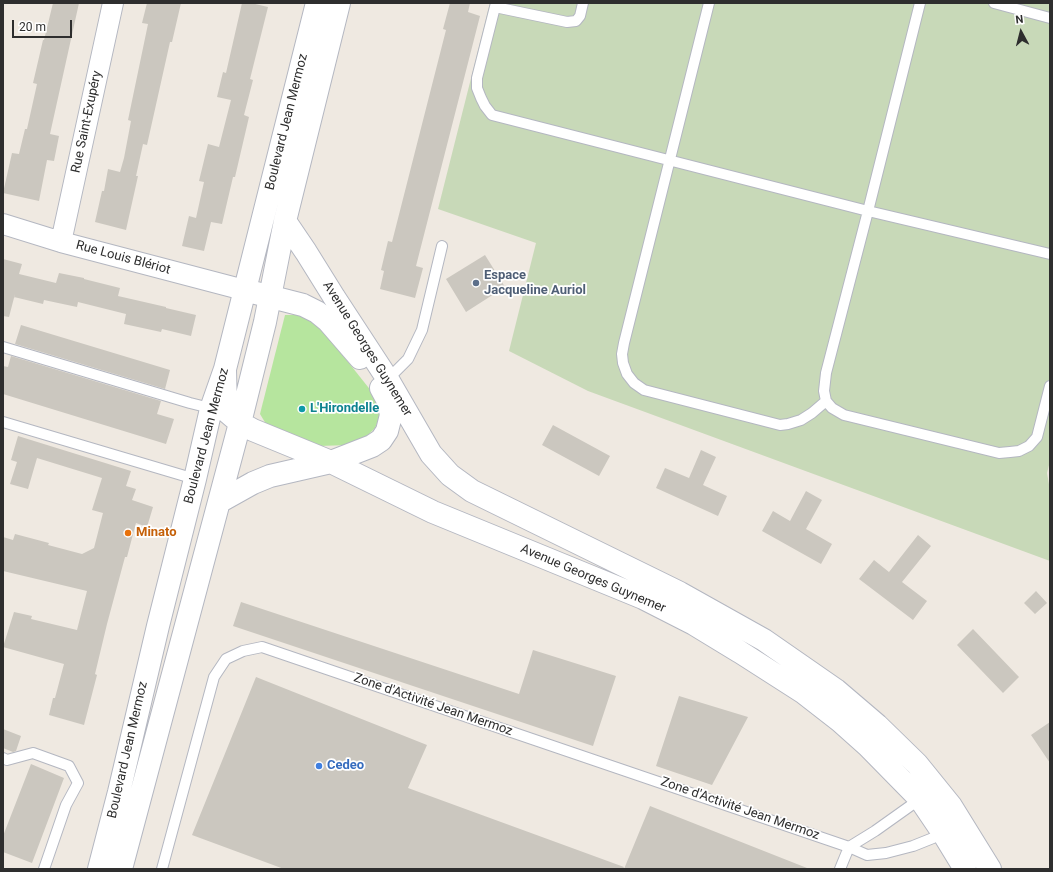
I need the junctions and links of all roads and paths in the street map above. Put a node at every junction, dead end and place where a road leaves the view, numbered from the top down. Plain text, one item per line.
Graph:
1 (113, 3) edge
2 (317, 3) edge
3 (339, 3) edge
4 (583, 3) edge
5 (709, 3) edge
6 (920, 3) edge
7 (994, 3) edge
8 (495, 5) edge
9 (1050, 18) edge
10 (670, 160) junction
11 (868, 211) junction
12 (286, 222) junction
13 (3, 224) edge
14 (61, 242) junction
15 (442, 246) dead end
16 (1050, 254) edge
17 (244, 290) junction
18 (270, 297) junction
19 (356, 330) junction
20 (3, 347) edge
21 (364, 362) junction
22 (387, 378) junction
23 (1050, 386) edge
24 (388, 401) junction
25 (826, 401) junction
26 (226, 414) junction
27 (3, 422) edge
28 (331, 462) junction
29 (195, 479) junction
30 (219, 502) junction
31 (3, 758) edge
32 (917, 764) junction
33 (920, 799) junction
34 (943, 832) junction
35 (849, 846) junction
36 (44, 869) edge
37 (99, 869) edge
38 (121, 869) edge
39 (162, 869) edge
40 (840, 869) edge
41 (965, 869) edge
42 (982, 869) edge
43 (990, 869) edge

1 - 14 street, Rue Saint-Exupéry
2 - 17 main road, Boulevard Jean Mermoz
3 - 12 main road, Boulevard Jean Mermoz
4 - 8 lane
5 - 10 lane
6 - 11 lane
7 - 9 lane
8 - 10 lane
10 - 11 lane
10 - 25 lane
11 - 16 lane
11 - 25 lane
12 - 18 main road, Boulevard Jean Mermoz
12 - 19 main road, Avenue Georges Guynemer
13 - 14 street, Rue Louis Blériot
14 - 17 street, Rue Louis Blériot
15 - 22 lane
17 - 18 main road
17 - 26 main road, Boulevard Jean Mermoz
18 - 21 main road
18 - 26 main road, Boulevard Jean Mermoz
19 - 21 main road
19 - 22 main road, Avenue Georges Guynemer
20 - 26 lane
21 - 22 main road
21 - 24 main road
22 - 24 lane
22 - 32 main road, Avenue Georges Guynemer
23 - 25 lane
24 - 28 main road
26 - 28 main road, Avenue Georges Guynemer
26 - 29 main road, Boulevard Jean Mermoz
26 - 30 main road, Boulevard Jean Mermoz
27 - 29 lane
28 - 30 main road
28 - 33 main road, Avenue Georges Guynemer
29 - 37 main road, Boulevard Jean Mermoz
30 - 38 main road, Boulevard Jean Mermoz
31 - 36 lane
32 - 33 main road
32 - 43 main road, Avenue Georges Guynemer
33 - 34 main road, Avenue Georges Guynemer
33 - 35 lane
34 - 35 lane, Zone d'Activité Jean Mermoz
34 - 41 main road, Avenue Georges Guynemer
34 - 42 main road
35 - 39 lane, Zone d'Activité Jean Mermoz
35 - 40 lane

